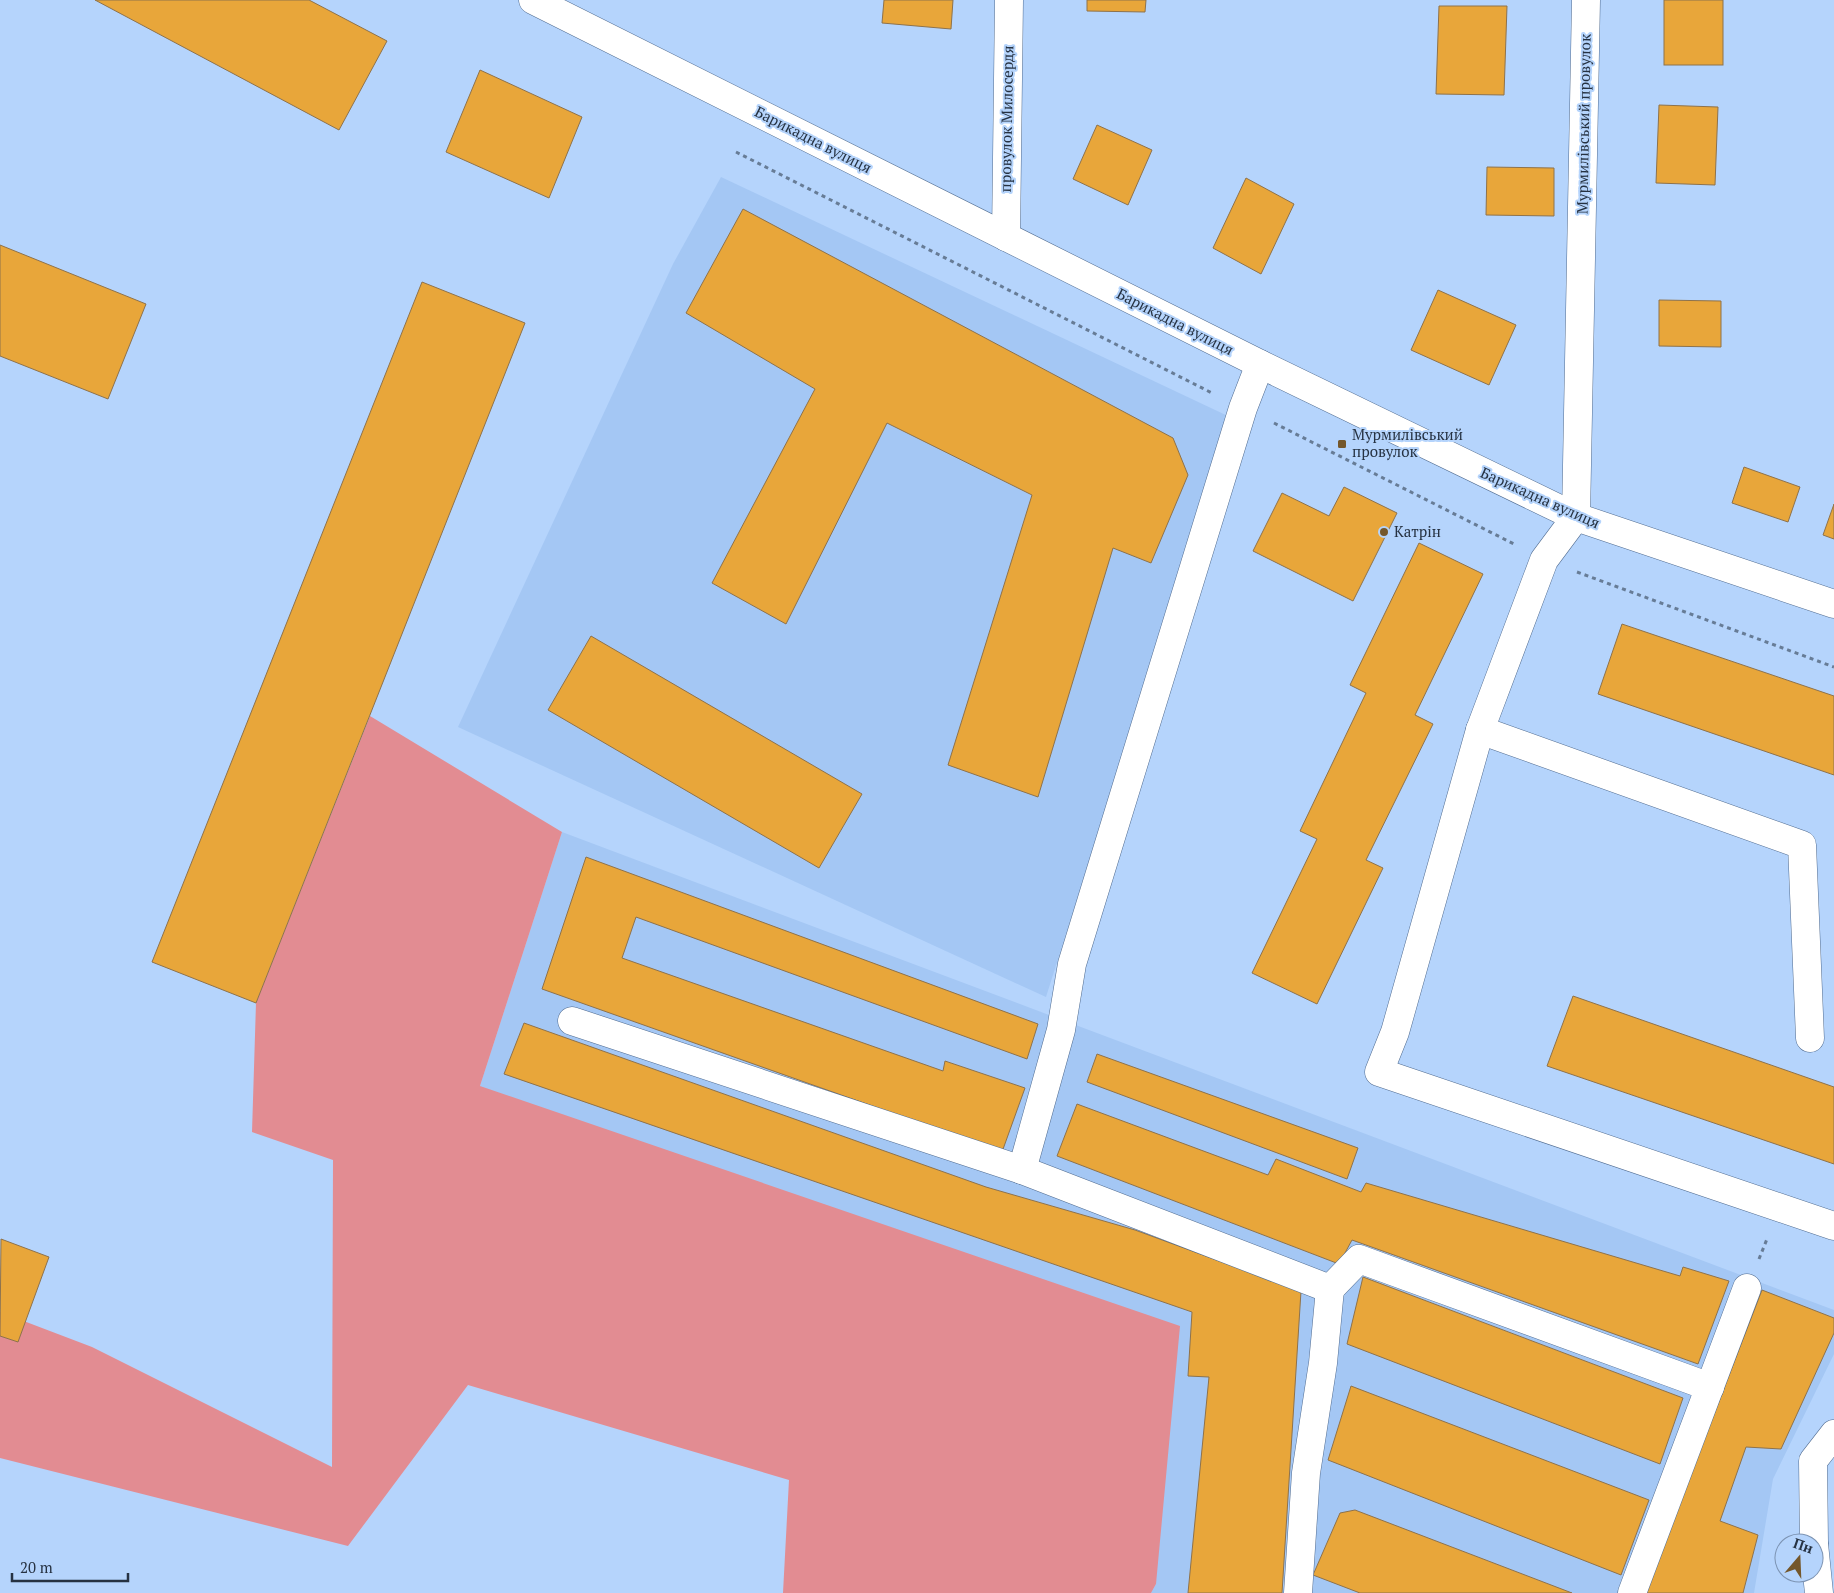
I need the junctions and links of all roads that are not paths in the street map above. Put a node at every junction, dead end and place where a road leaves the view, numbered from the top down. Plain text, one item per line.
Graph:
1 (533, 0) edge
2 (1009, 0) edge
3 (1586, 0) edge
4 (1006, 237) junction
5 (1260, 364) junction
6 (1576, 517) junction
7 (1834, 604) edge
8 (1480, 730) junction
9 (572, 1021) dead end
10 (1810, 1038) dead end
11 (1022, 1170) junction
12 (1834, 1226) edge
13 (1748, 1288) road end
14 (1330, 1289) junction
15 (1710, 1387) junction
16 (1834, 1434) edge
17 (1814, 1533) edge
18 (1298, 1593) edge
19 (1632, 1593) edge

1 - 4 street, Барикадна вулиця
2 - 4 street, провулок Милосердя
3 - 6 street, Мурмилівський провулок
4 - 5 street, Барикадна вулиця
5 - 6 street, Барикадна вулиця
5 - 11 street
6 - 7 street, Барикадна вулиця
6 - 8 street
8 - 10 street
8 - 12 street
9 - 11 street
11 - 14 street
13 - 15 street
14 - 15 street
14 - 18 street
15 - 19 street
16 - 17 street

